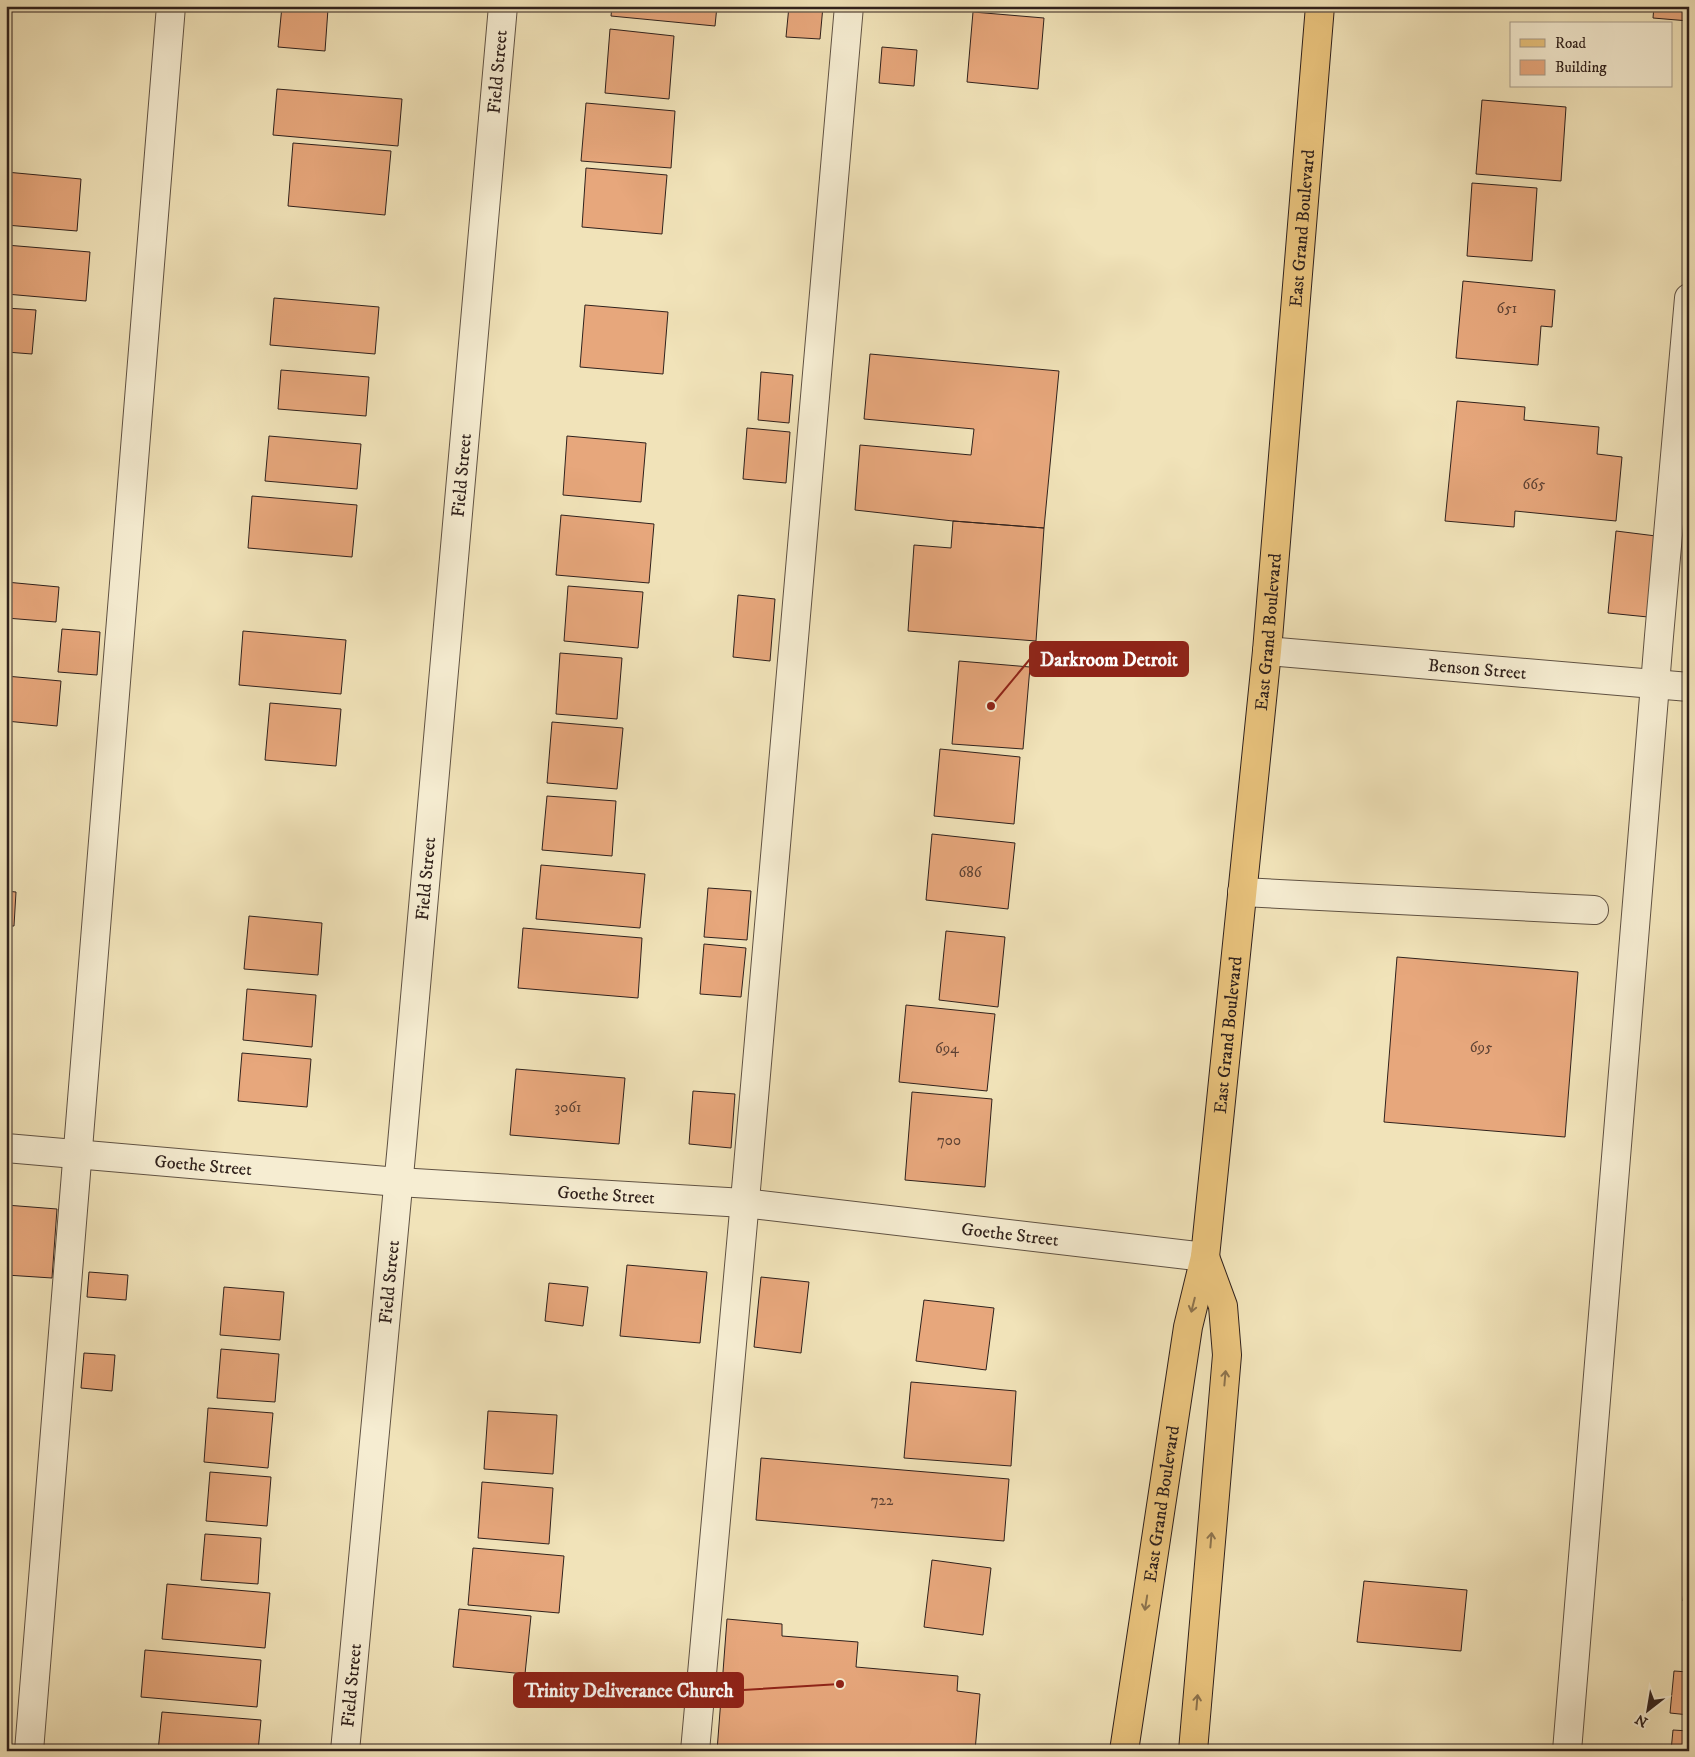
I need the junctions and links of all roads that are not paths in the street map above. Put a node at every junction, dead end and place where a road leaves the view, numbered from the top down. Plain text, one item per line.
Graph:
1 (171, 6) edge
2 (503, 6) edge
3 (849, 6) edge
4 (1320, 6) edge
5 (1689, 298) edge
6 (1267, 651) junction
7 (1655, 684) junction
8 (1689, 688) edge
9 (1242, 892) junction
10 (1594, 910) dead end
11 (6, 1148) edge
12 (79, 1155) junction
13 (398, 1182) junction
14 (744, 1203) junction
15 (1204, 1257) junction
16 (29, 1751) edge
17 (345, 1751) edge
18 (694, 1751) edge
19 (1124, 1751) edge
20 (1193, 1751) edge
21 (1567, 1751) edge

1 - 12 street
2 - 13 street, Field Street
3 - 14 street
4 - 6 main road, East Grand Boulevard
5 - 7 street
6 - 7 street, Benson Street
6 - 9 main road, East Grand Boulevard
7 - 8 street, Benson Street
7 - 21 street
9 - 10 street
9 - 15 main road, East Grand Boulevard
11 - 12 street, Goethe Street
12 - 13 street, Goethe Street
12 - 16 street
13 - 14 street, Goethe Street
13 - 17 street, Field Street
14 - 15 street, Goethe Street
14 - 18 street
15 -> 19 main road, East Grand Boulevard
20 -> 15 main road, East Grand Boulevard

